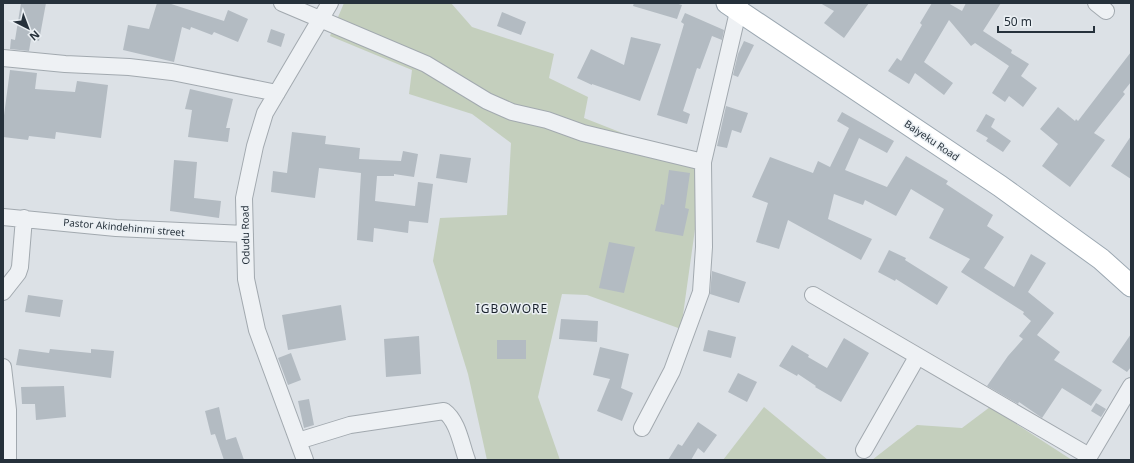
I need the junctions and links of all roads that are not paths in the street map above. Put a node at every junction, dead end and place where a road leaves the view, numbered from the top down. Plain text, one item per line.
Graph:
1 (282, 3) edge
2 (330, 3) edge
3 (735, 6) edge
4 (321, 19) junction
5 (3, 58) edge
6 (277, 93) junction
7 (703, 162) junction
8 (3, 217) edge
9 (24, 218) junction
10 (245, 234) junction
11 (1130, 283) edge
12 (3, 292) edge
13 (813, 295) dead end
14 (917, 357) junction
15 (3, 367) edge
16 (1131, 386) edge
17 (642, 428) dead end
18 (864, 450) dead end
19 (300, 454) edge
20 (1088, 458) edge
21 (8, 460) edge
22 (467, 460) edge

1 - 4 street
2 - 4 street, Odudu Road
3 - 7 street
3 - 11 main road, Baiyeku Road
4 - 6 street, Odudu Road
4 - 7 street
5 - 6 street
6 - 10 street, Odudu Road
7 - 17 street
8 - 9 street, Pastor Akindehinmi street
9 - 10 street, Pastor Akindehinmi street
9 - 12 street
10 - 19 street, Odudu Road
13 - 14 street
14 - 18 street
14 - 20 street
15 - 21 street
16 - 20 street
19 - 22 street

